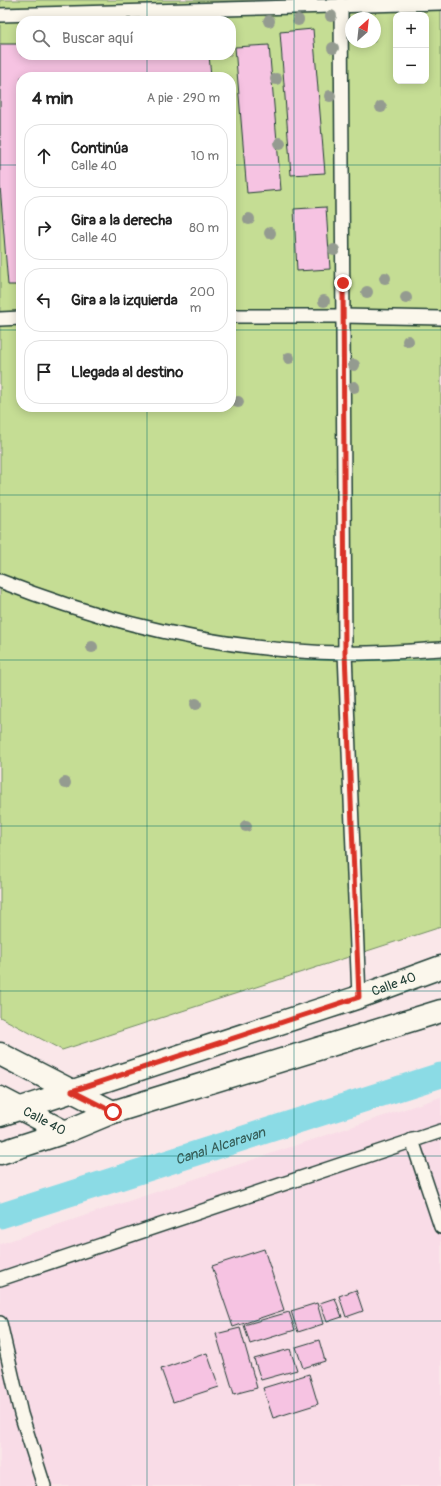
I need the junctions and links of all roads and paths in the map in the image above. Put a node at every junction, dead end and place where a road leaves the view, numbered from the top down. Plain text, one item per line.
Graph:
1 (441, 3) edge
2 (341, 5) junction
3 (0, 15) edge
4 (236, 316) edge
5 (343, 316) junction
6 (16, 318) edge
7 (441, 318) edge
8 (0, 319) edge
9 (0, 581) edge
10 (441, 649) edge
11 (345, 653) junction
12 (441, 966) edge
13 (359, 997) junction
14 (441, 1011) edge
15 (0, 1054) edge
16 (72, 1091) junction
17 (0, 1098) edge
18 (10, 1112) edge
19 (113, 1112) junction
20 (441, 1131) edge
21 (65, 1132) junction
22 (412, 1140) junction
23 (0, 1153) edge
24 (441, 1227) edge
25 (0, 1279) edge
26 (0, 1323) edge
27 (44, 1486) edge

1 - 2 lane
2 - 3 lane
2 - 5 lane
4 - 5 lane
5 - 7 lane
5 - 11 lane
6 - 8 lane
9 - 11 lane
10 - 11 lane
11 - 13 lane
12 - 13 main road, Calle 40
13 - 16 main road, Calle 40
14 - 19 main road, Calle 40
15 - 16 main road
16 - 18 main road, Calle 40
16 - 19 main road
17 - 18 main road, Calle 40
18 - 21 main road, Calle 40
19 - 21 main road, Calle 40
20 - 22 lane
21 - 23 main road
22 - 24 lane
22 - 25 lane
26 - 27 lane

